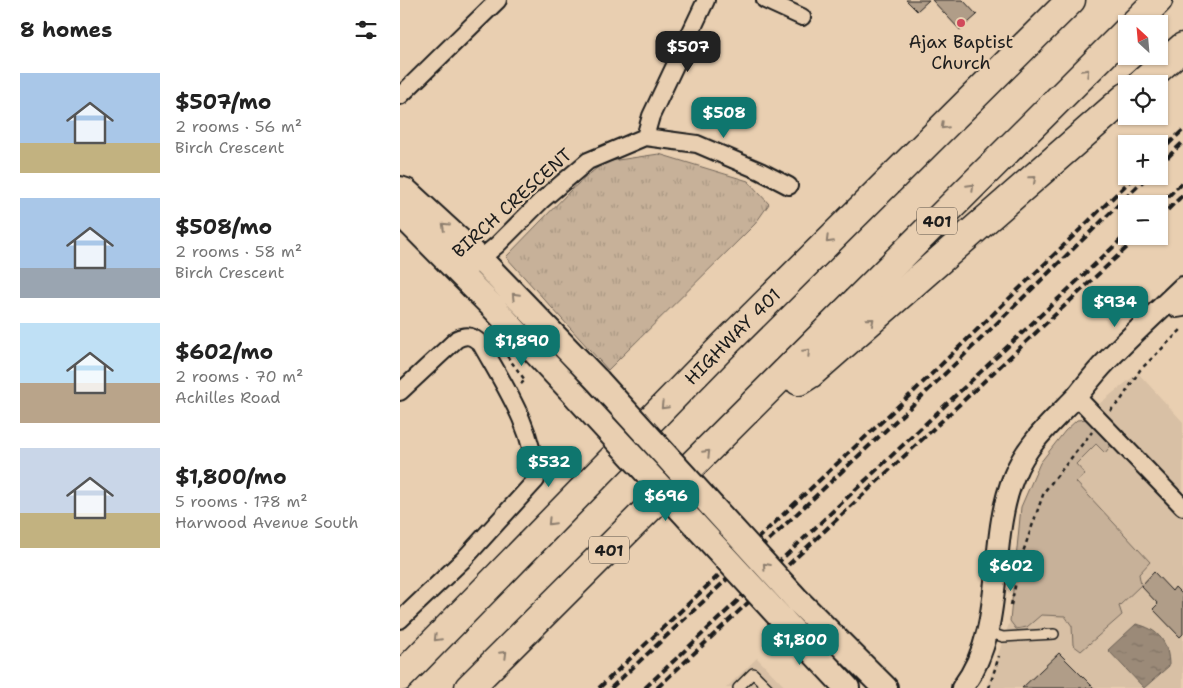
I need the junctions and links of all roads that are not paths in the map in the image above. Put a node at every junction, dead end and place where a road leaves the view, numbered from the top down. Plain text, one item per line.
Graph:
1 (498, 0) edge
2 (706, 0) edge
3 (765, 0) edge
4 (1055, 0) edge
5 (1071, 0) edge
6 (1158, 0) edge
7 (1143, 15) edge
8 (802, 17) dead end
9 (1118, 40) edge
10 (1183, 47) edge
11 (1151, 75) edge
12 (979, 92) junction
13 (400, 96) edge
14 (1118, 104) edge
15 (645, 137) junction
16 (789, 186) dead end
17 (400, 190) edge
18 (400, 213) edge
19 (480, 259) junction
20 (462, 275) junction
21 (1183, 287) edge
22 (1182, 312) edge
23 (400, 392) edge
24 (1076, 396) junction
25 (748, 412) junction
26 (1183, 507) edge
27 (400, 620) edge
28 (1054, 634) dead end
29 (995, 635) junction
30 (400, 677) edge
31 (470, 688) edge
32 (738, 688) edge
33 (768, 688) edge
34 (847, 688) edge
35 (885, 688) edge
36 (962, 688) edge

1 - 13 street
2 - 15 street
3 - 8 street
4 - 12 highway
5 - 12 highway, HIGHWAY 401
6 - 7 highway
25 -> 9 highway, 401
10 - 11 highway
12 -> 30 highway, HIGHWAY 401
25 -> 14 highway
15 - 16 street
15 - 19 street, BIRCH CRESCENT
19 -> 17 main road
18 - 20 main road
19 - 20 street, BIRCH CRESCENT
35 -> 19 main road, bridge
20 - 34 main road, bridge
21 - 24 street
22 - 24 street
23 - 27 street
24 - 26 street
24 - 29 street
31 -> 25 highway, 401
28 - 29 lane
29 - 36 street
32 - 33 lane

